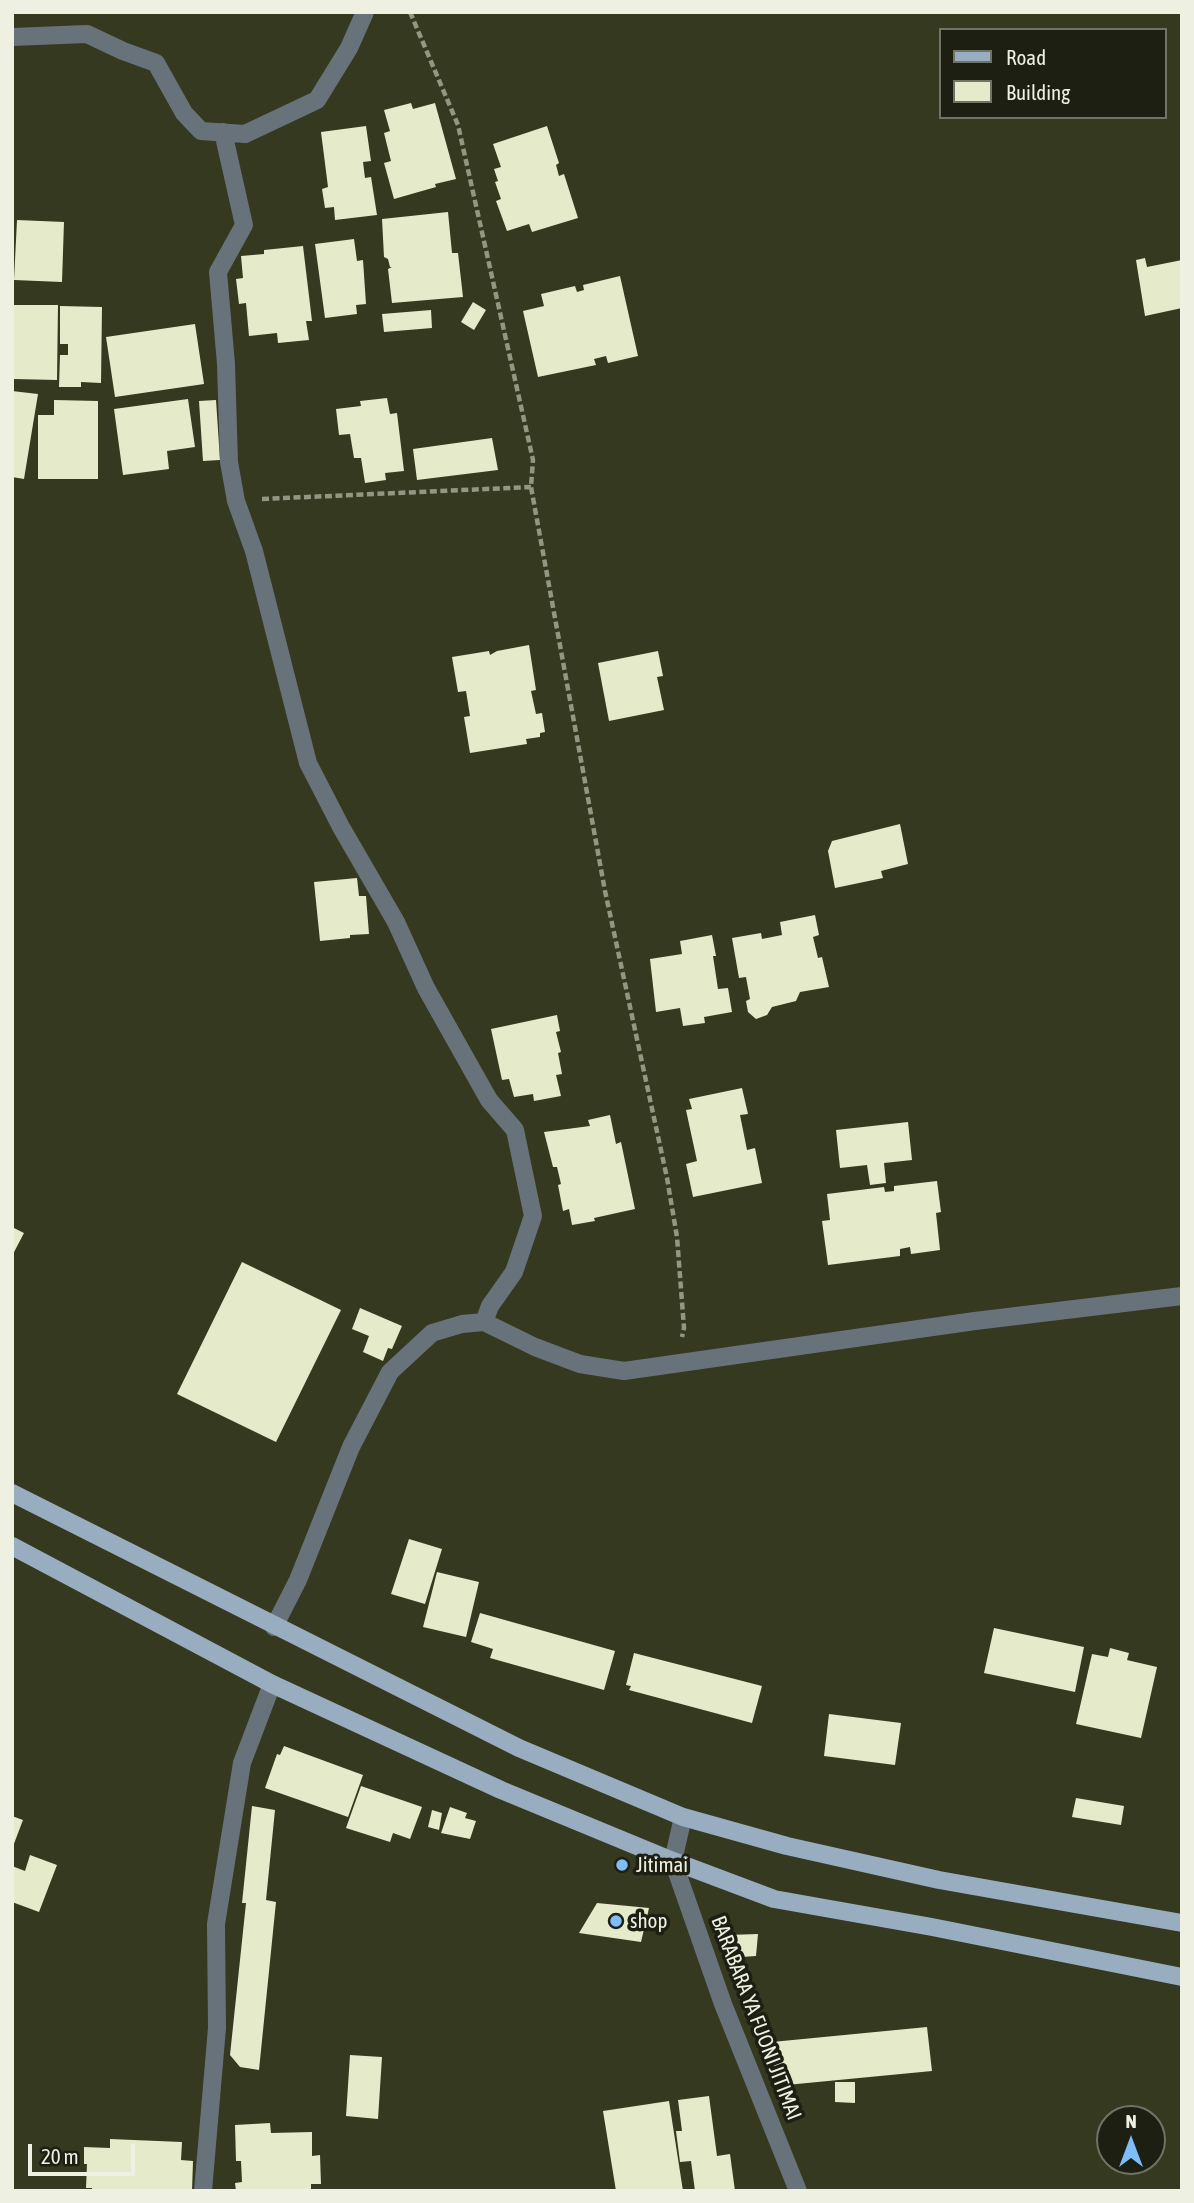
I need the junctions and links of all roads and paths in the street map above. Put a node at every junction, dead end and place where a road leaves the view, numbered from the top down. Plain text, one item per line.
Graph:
1 (365, 12) edge
2 (410, 12) edge
3 (12, 37) edge
4 (223, 132) junction
5 (531, 487) junction
6 (236, 501) junction
7 (1182, 1296) edge
8 (484, 1322) junction
9 (677, 1363) junction
10 (12, 1493) edge
11 (12, 1546) edge
12 (274, 1627) junction
13 (272, 1684) junction
14 (683, 1817) junction
15 (673, 1861) junction
16 (1182, 1923) edge
17 (1182, 1977) edge
18 (203, 2191) edge
19 (799, 2191) edge

1 - 4 street
2 - 5 path
3 - 4 street
4 - 6 street
5 - 6 path
5 - 9 path
6 - 8 street
7 - 9 street
8 - 9 street
8 - 12 street
10 - 12 main road
11 - 13 main road
12 - 14 main road
13 - 15 main road
13 - 18 street
14 - 15 street
14 - 16 main road
15 - 17 main road
15 - 19 street, BARABARA YA FUONI JITIMAI

